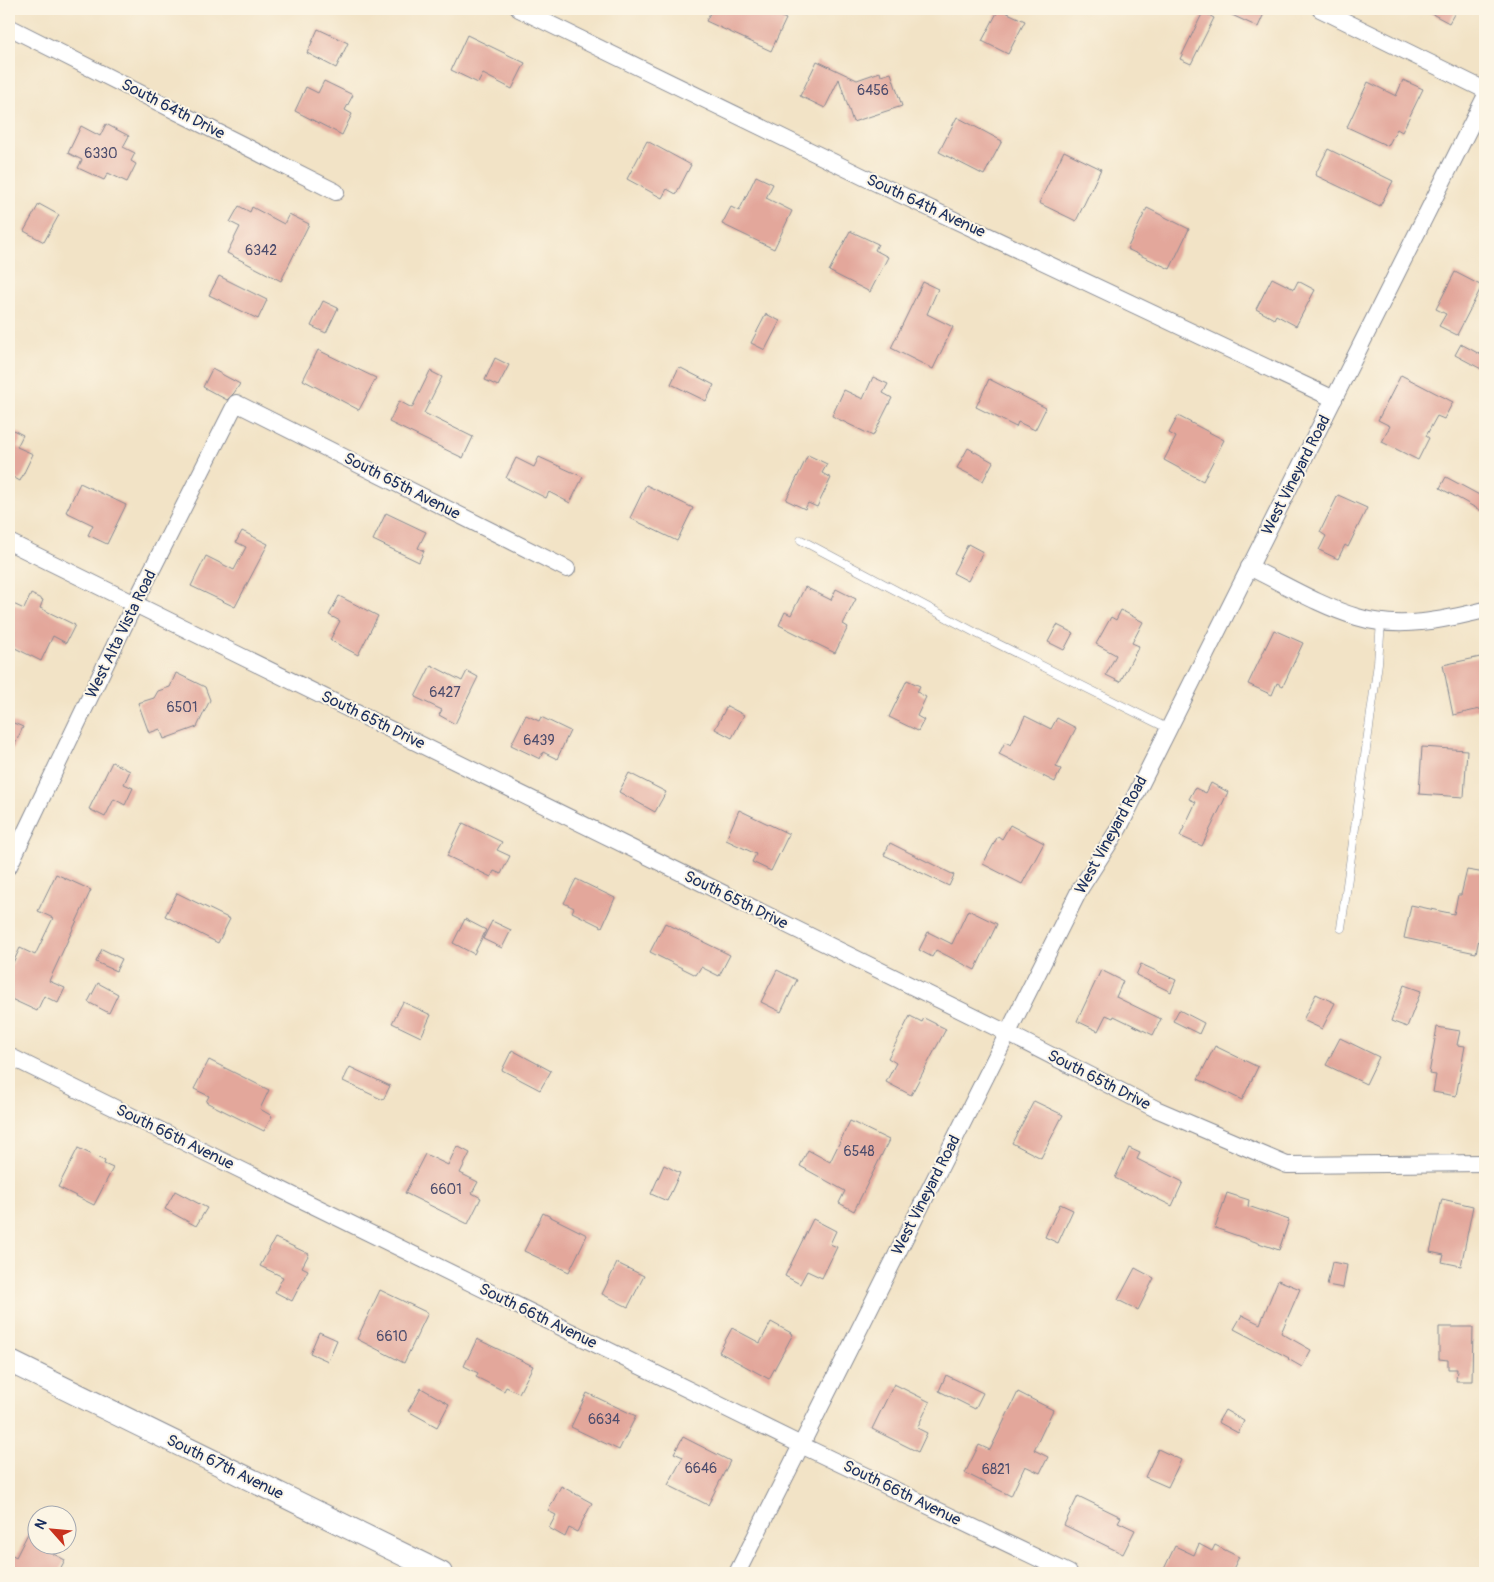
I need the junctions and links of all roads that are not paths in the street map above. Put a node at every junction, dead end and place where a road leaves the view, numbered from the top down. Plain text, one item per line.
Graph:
1 (519, 9) edge
2 (1320, 9) edge
3 (9, 27) edge
4 (1485, 90) edge
5 (1485, 97) edge
6 (336, 192) dead end
7 (1334, 399) junction
8 (236, 403) joint
9 (801, 540) dead end
10 (9, 542) edge
11 (1250, 567) junction
12 (567, 569) dead end
13 (135, 604) junction
14 (1485, 610) edge
15 (1381, 622) junction
16 (1169, 729) junction
17 (9, 866) edge
18 (1341, 928) dead end
19 (1007, 1033) junction
20 (9, 1056) edge
21 (1485, 1163) edge
22 (9, 1361) edge
23 (801, 1445) junction
24 (441, 1573) edge
25 (737, 1573) edge
26 (1069, 1573) edge

1 - 7 street, South 64th Avenue
2 - 4 street
3 - 6 street, South 64th Drive
5 - 7 street, West Vineyard Road
7 - 11 street, West Vineyard Road
8 - 12 street, South 65th Avenue
8 - 13 street, West Alta Vista Road
9 - 16 lane
10 - 13 street, South 65th Drive
11 - 15 street
11 - 16 street, West Vineyard Road
13 - 17 street, West Alta Vista Road
13 - 19 street, South 65th Drive
14 - 15 street
15 - 18 lane
16 - 19 street, West Vineyard Road
19 - 21 street, South 65th Drive
19 - 23 street, West Vineyard Road
20 - 23 street, South 66th Avenue
22 - 24 main road, South 67th Avenue
23 - 25 street, West Vineyard Road
23 - 26 street, South 66th Avenue

